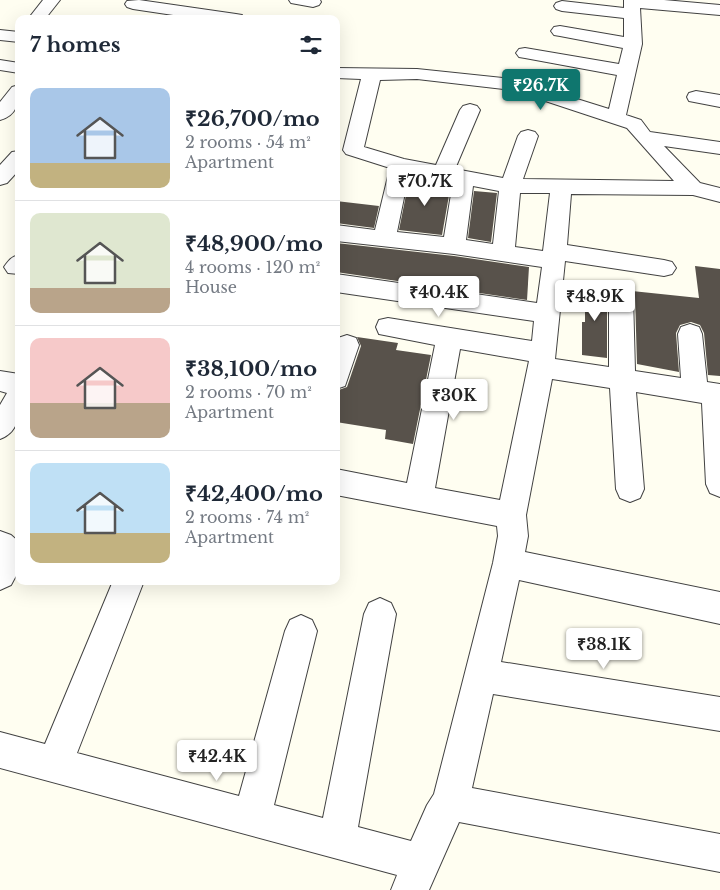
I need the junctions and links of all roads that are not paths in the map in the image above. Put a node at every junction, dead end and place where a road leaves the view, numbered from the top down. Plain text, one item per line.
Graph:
1 (52, 0) edge
2 (226, 0) edge
3 (132, 4) dead end
4 (632, 5) edge
5 (562, 6) dead end
6 (720, 10) edge
7 (39, 15) edge
8 (201, 15) edge
9 (215, 15) edge
10 (560, 31) dead end
11 (0, 34) edge
12 (15, 36) edge
13 (633, 44) junction
14 (525, 53) dead end
15 (0, 65) edge
16 (15, 67) edge
17 (627, 71) junction
18 (340, 73) edge
19 (372, 74) junction
20 (15, 95) edge
21 (696, 97) dead end
22 (720, 101) edge
23 (2, 109) edge
24 (470, 110) dead end
25 (616, 118) junction
26 (528, 136) dead end
27 (644, 137) junction
28 (720, 148) edge
29 (15, 161) edge
30 (401, 166) junction
31 (454, 175) junction
32 (0, 178) edge
33 (510, 186) junction
34 (560, 186) junction
35 (693, 188) junction
36 (720, 195) edge
37 (340, 234) edge
38 (384, 239) junction
39 (454, 246) junction
40 (503, 254) junction
41 (554, 256) junction
42 (664, 268) dead end
43 (340, 284) edge
44 (621, 296) dead end
45 (548, 314) junction
46 (388, 327) dead end
47 (690, 334) dead end
48 (449, 338) junction
49 (347, 345) dead end
50 (542, 360) junction
51 (340, 367) edge
52 (622, 380) junction
53 (0, 381) edge
54 (15, 384) edge
55 (710, 393) edge
56 (15, 404) edge
57 (0, 428) edge
58 (340, 483) edge
59 (720, 484) edge
60 (630, 489) dead end
61 (419, 497) junction
62 (511, 515) junction
63 (0, 545) edge
64 (508, 563) junction
65 (0, 575) edge
66 (127, 585) edge
67 (720, 608) edge
68 (380, 614) dead end
69 (301, 631) dead end
70 (480, 675) junction
71 (720, 714) edge
72 (0, 750) edge
73 (54, 765) junction
74 (450, 802) junction
75 (252, 817) junction
76 (337, 840) junction
77 (720, 853) edge
78 (416, 876) edge

1 - 7 street
2 - 9 street
3 - 8 street
4 - 5 street
4 - 6 street
4 - 13 street
10 - 13 street
11 - 12 street
13 - 17 street
14 - 17 street
15 - 16 street
17 - 25 street
18 - 19 street
19 - 25 street
19 - 30 street
20 - 23 street
21 - 22 street
24 - 31 street
25 - 27 street
26 - 33 street
27 - 28 street
27 - 35 street
29 - 32 street
30 - 31 street
30 - 38 street
31 - 33 street
31 - 39 street
33 - 34 street
33 - 40 street
34 - 35 street
34 - 41 street
35 - 36 street
37 - 38 street
38 - 39 street
39 - 40 street
40 - 41 street
41 - 42 street
41 - 45 street
43 - 45 street
44 - 52 street
45 - 50 street
46 - 48 street
47 - 55 street
48 - 50 street
48 - 61 street
49 - 51 street
50 - 52 street
50 - 62 street
52 - 55 street
52 - 60 street
53 - 54 street
55 - 59 street
56 - 57 street
58 - 61 street
61 - 62 street
62 - 64 street
63 - 65 street
64 - 67 street
64 - 70 street
66 - 73 street
68 - 76 street
69 - 75 street
70 - 71 street
70 - 74 street
72 - 73 street
73 - 75 street
74 - 77 street
74 - 78 street
75 - 76 street
76 - 78 street

